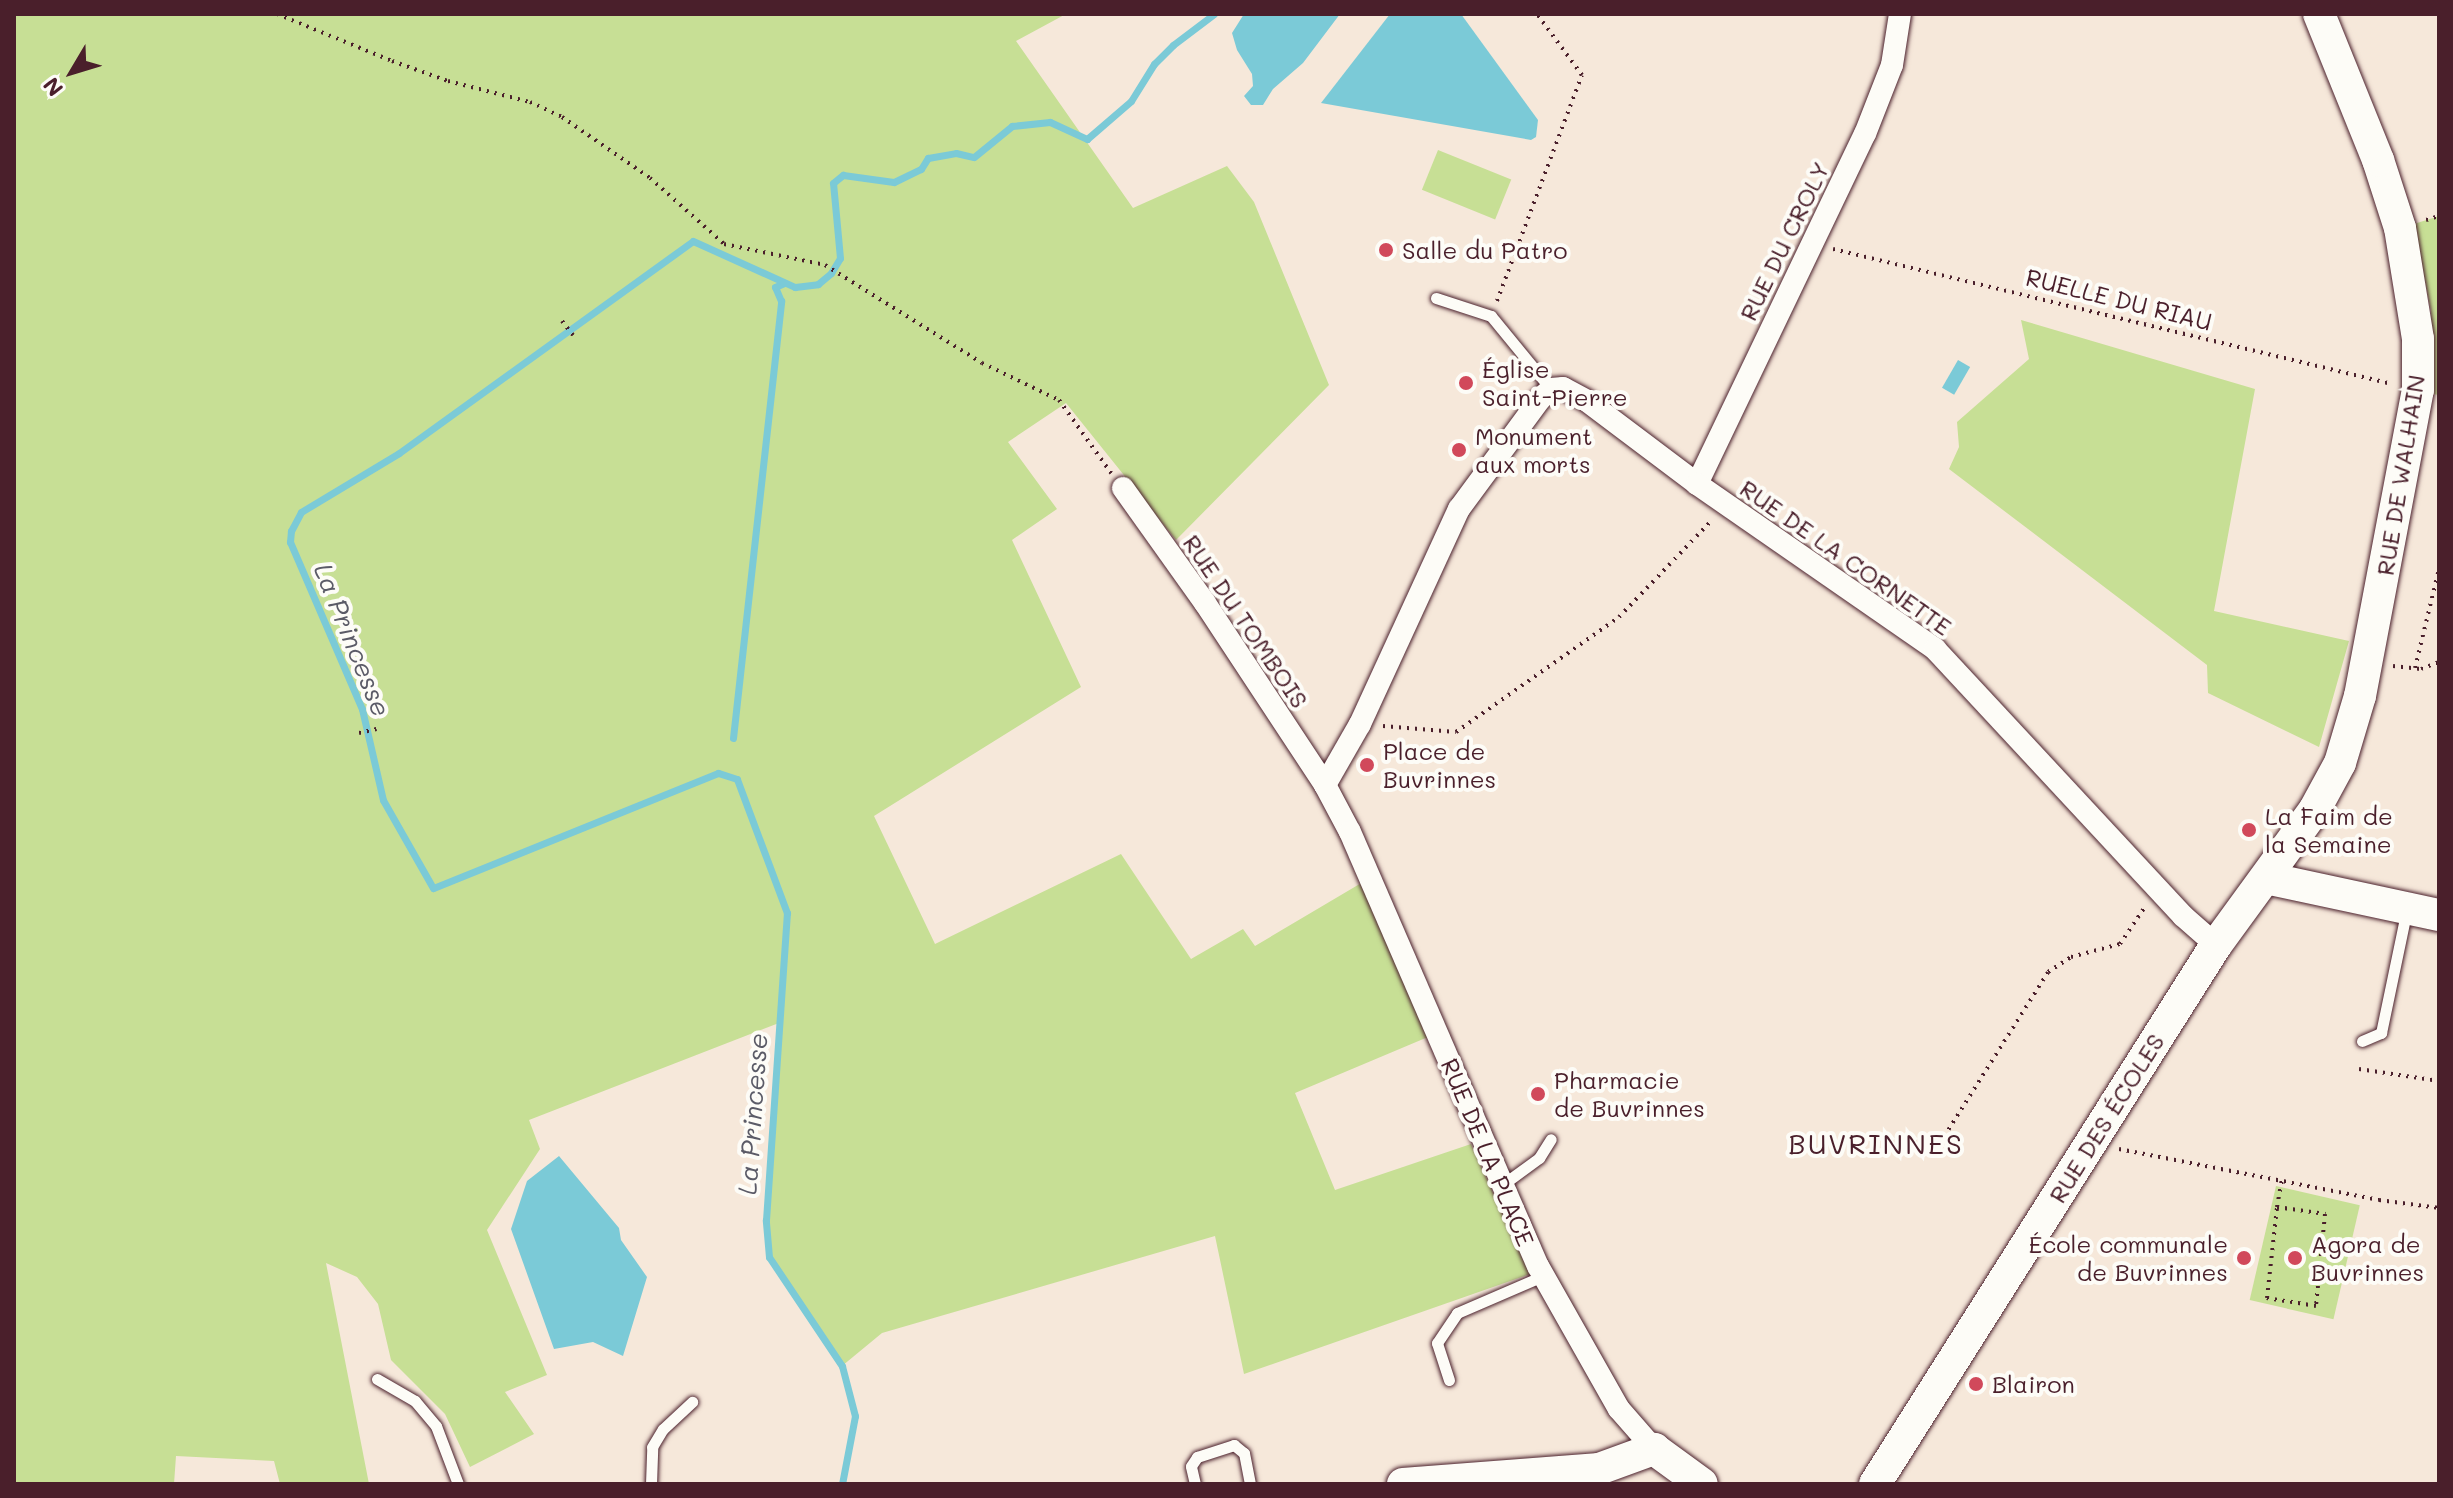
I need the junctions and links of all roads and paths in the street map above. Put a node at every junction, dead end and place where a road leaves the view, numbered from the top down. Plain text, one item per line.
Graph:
1 (277, 14) edge
2 (1537, 14) edge
3 (1900, 14) edge
4 (2319, 14) edge
5 (1811, 243) junction
6 (1436, 298) dead end
7 (1491, 316) junction
8 (562, 321) dead end
9 (573, 335) dead end
10 (1551, 389) junction
11 (2418, 390) junction
12 (1697, 484) junction
13 (1123, 488) joint
14 (1727, 504) junction
15 (2439, 569) edge
16 (2439, 662) edge
17 (2367, 664) junction
18 (2415, 668) junction
19 (1360, 724) junction
20 (377, 729) dead end
21 (359, 733) dead end
22 (1325, 785) junction
23 (2266, 878) junction
24 (2157, 889) junction
25 (2408, 907) junction
26 (2439, 915) edge
27 (2216, 945) junction
28 (2362, 1041) dead end
29 (2359, 1069) dead end
30 (2439, 1081) edge
31 (2095, 1135) junction
32 (1551, 1139) dead end
33 (1940, 1143) dead end
34 (2282, 1179) junction
35 (1501, 1186) junction
36 (2277, 1207) junction
37 (2439, 1208) edge
38 (1543, 1276) junction
39 (377, 1379) dead end
40 (1449, 1380) dead end
41 (692, 1402) dead end
42 (1654, 1449) junction
43 (458, 1484) edge
44 (651, 1484) edge
45 (1195, 1484) edge
46 (1250, 1484) edge
47 (1403, 1484) edge
48 (1702, 1484) edge
49 (1875, 1484) edge

1 - 13 path
2 - 7 path
3 - 5 street, RUE DU CROLY
4 - 11 street, RUE DE WALHAIN
5 - 11 path, RUELLE DU RIAU
5 - 12 street, RUE DU CROLY
6 - 7 lane
7 - 10 lane
8 - 9 path
10 - 12 street, RUE DE LA CORNETTE
10 - 19 street
11 - 17 street, RUE DE WALHAIN
12 - 14 street, RUE DE LA CORNETTE
13 - 22 street, RUE DU TOMBOIS
14 - 19 path
14 - 24 street, RUE DE LA CORNETTE
15 - 18 path
16 - 18 path
17 - 18 path
17 - 23 street, RUE DE WALHAIN
19 - 22 street
20 - 21 path
22 - 35 street, RUE DE LA PLACE
23 - 25 street
23 - 27 street, RUE DES ÉCOLES
24 - 27 street, RUE DE LA CORNETTE
24 - 33 path
25 - 26 street
25 - 28 lane
27 - 31 street, RUE DES ÉCOLES
29 - 30 path
31 - 34 path
31 - 49 street, RUE DES ÉCOLES
32 - 35 lane
34 - 36 path
34 - 37 path
35 - 38 street, RUE DE LA PLACE
36 - 36 path
38 - 40 lane
38 - 42 street, RUE DE LA PLACE
39 - 43 lane
41 - 44 lane
42 - 47 street
42 - 48 street, RUE DE LA PLACE
45 - 46 lane

